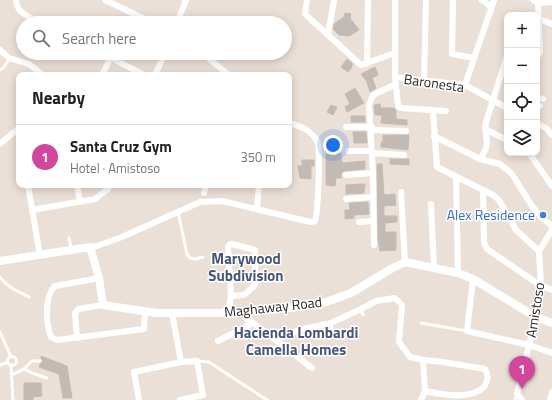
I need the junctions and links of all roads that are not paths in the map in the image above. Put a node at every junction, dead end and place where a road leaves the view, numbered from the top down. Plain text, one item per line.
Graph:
1 (16, 0) edge
2 (105, 0) edge
3 (186, 0) edge
4 (307, 0) edge
5 (334, 0) edge
6 (368, 0) edge
7 (395, 0) edge
8 (426, 0) edge
9 (453, 0) edge
10 (482, 0) edge
11 (494, 0) edge
12 (536, 2) edge
13 (552, 2) edge
14 (491, 7) junction
15 (537, 12) edge
16 (28, 16) edge
17 (138, 16) edge
18 (180, 16) edge
19 (540, 22) edge
20 (552, 24) edge
21 (328, 34) junction
22 (0, 50) edge
23 (395, 53) junction
24 (10, 58) junction
25 (474, 58) junction
26 (16, 60) edge
27 (16, 60) edge
28 (110, 60) edge
29 (115, 60) edge
30 (161, 60) edge
31 (211, 60) edge
32 (364, 64) junction
33 (504, 66) edge
34 (0, 70) edge
35 (39, 72) edge
36 (104, 72) edge
37 (138, 72) edge
38 (156, 72) edge
39 (225, 72) edge
40 (395, 77) junction
41 (424, 80) junction
42 (396, 84) junction
43 (465, 85) junction
44 (493, 101) junction
45 (504, 106) edge
46 (433, 110) junction
47 (446, 111) dead end
48 (292, 124) edge
49 (540, 125) edge
50 (346, 127) dead end
51 (372, 129) junction
52 (484, 129) junction
53 (16, 131) edge
54 (406, 131) dead end
55 (552, 135) edge
56 (434, 136) junction
57 (504, 139) edge
58 (0, 144) edge
59 (348, 151) dead end
60 (372, 152) junction
61 (404, 155) dead end
62 (533, 156) edge
63 (480, 159) junction
64 (373, 173) junction
65 (346, 175) dead end
66 (456, 177) junction
67 (552, 186) edge
68 (28, 188) edge
69 (78, 188) edge
70 (109, 188) edge
71 (205, 188) edge
72 (259, 188) edge
73 (483, 191) junction
74 (401, 192) dead end
75 (204, 193) dead end
76 (373, 197) junction
77 (346, 199) dead end
78 (80, 202) junction
79 (431, 204) dead end
80 (257, 209) junction
81 (32, 210) junction
82 (178, 212) junction
83 (374, 221) junction
84 (358, 222) dead end
85 (552, 226) edge
86 (552, 230) edge
87 (69, 238) dead end
88 (374, 245) dead end
89 (90, 247) junction
90 (71, 250) junction
91 (539, 251) junction
92 (40, 256) junction
93 (203, 257) dead end
94 (0, 261) edge
95 (405, 262) junction
96 (434, 268) junction
97 (458, 273) junction
98 (0, 277) edge
99 (99, 278) junction
100 (473, 279) junction
101 (541, 286) junction
102 (552, 290) edge
103 (231, 296) junction
104 (29, 298) dead end
105 (103, 305) junction
106 (145, 311) junction
107 (172, 313) junction
108 (228, 313) junction
109 (245, 314) junction
110 (536, 317) junction
111 (252, 322) junction
112 (552, 322) edge
113 (421, 323) dead end
114 (467, 331) junction
115 (0, 332) edge
116 (77, 338) junction
117 (274, 339) junction
118 (218, 341) dead end
119 (529, 346) junction
120 (552, 354) edge
121 (11, 357) junction
122 (423, 360) junction
123 (40, 361) dead end
124 (197, 361) junction
125 (8, 362) junction
126 (181, 362) junction
127 (16, 363) junction
128 (0, 365) edge
129 (11, 365) junction
130 (312, 368) dead end
131 (24, 369) junction
132 (21, 371) junction
133 (12, 375) junction
134 (47, 378) dead end
135 (425, 391) junction
136 (552, 392) edge
137 (516, 397) edge
138 (13, 400) edge
139 (139, 400) edge
140 (180, 400) edge
141 (267, 400) edge
142 (421, 400) edge
143 (522, 400) edge
144 (550, 400) edge

1 - 16 street
2 - 17 street
3 - 18 street
4 - 21 street
5 - 21 street
6 - 32 street
7 - 23 street
8 - 41 street
9 - 25 street
10 - 14 street
11 - 14 street
12 - 13 street
12 - 15 street
14 - 25 street
19 - 20 street
21 - 32 street
22 - 24 street
23 - 32 street
23 - 40 street
24 - 27 street
24 - 34 lane
25 - 43 street
26 - 35 street
28 - 36 street
29 - 37 street
30 - 38 street
31 - 39 street
33 - 44 street
40 - 41 street, Baronesta
40 - 42 street
41 - 43 street, Baronesta
42 - 46 street
42 - 51 street
43 - 44 street, Baronesta
44 - 45 street, Baronesta
44 - 52 street
46 - 47 street
46 - 56 street
48 - 80 street
49 - 55 street
50 - 51 street
51 - 54 street
51 - 60 street
52 - 57 street
52 - 63 street
53 - 58 street
56 - 63 street
56 - 66 street
59 - 60 street
60 - 61 street
60 - 64 street
62 - 67 street
63 - 85 street
64 - 65 street
64 - 76 street
66 - 73 street
66 - 97 street
68 - 81 street
69 - 78 street
70 - 78 street
71 - 75 street
72 - 80 street
73 - 91 street
73 - 101 street
74 - 95 street
76 - 77 street
76 - 83 street
78 - 81 street
79 - 96 street
80 - 82 street
81 - 92 street
82 - 89 street
82 - 93 lane
83 - 84 street
83 - 88 street
86 - 91 street
87 - 90 lane
89 - 90 street
89 - 99 street
90 - 92 street
91 - 101 street, Amistoso
92 - 94 street
95 - 96 street
95 - 109 street, Maghaway Road
96 - 97 street
97 - 100 street
98 - 104 lane
99 - 105 street
99 - 116 street
100 - 110 street
100 - 114 street
101 - 102 street
101 - 110 street, Amistoso
103 - 103 street
103 - 108 street
105 - 106 street, Maghaway Road
105 - 116 street
106 - 107 street, Maghaway Road
106 - 116 street
107 - 108 street, Maghaway Road
107 - 126 street
108 - 109 street, Maghaway Road
109 - 111 street
110 - 112 street
110 - 119 street, Amistoso
111 - 117 street
111 - 118 street
113 - 114 lane
114 - 119 street
115 - 121 lane
117 - 122 street
117 - 130 street
119 - 120 street
119 - 137 street, Amistoso
121 - 125 lane
121 - 127 lane
122 - 135 street
122 - 135 street
123 - 131 lane
124 - 126 street
124 - 140 street
124 - 141 lane
125 - 128 lane
125 - 129 lane
126 - 139 street
127 - 129 lane
127 - 132 lane
129 - 133 lane
131 - 132 lane
131 - 134 lane
132 - 133 lane
133 - 138 lane
135 - 142 street
136 - 144 street
137 - 143 street

